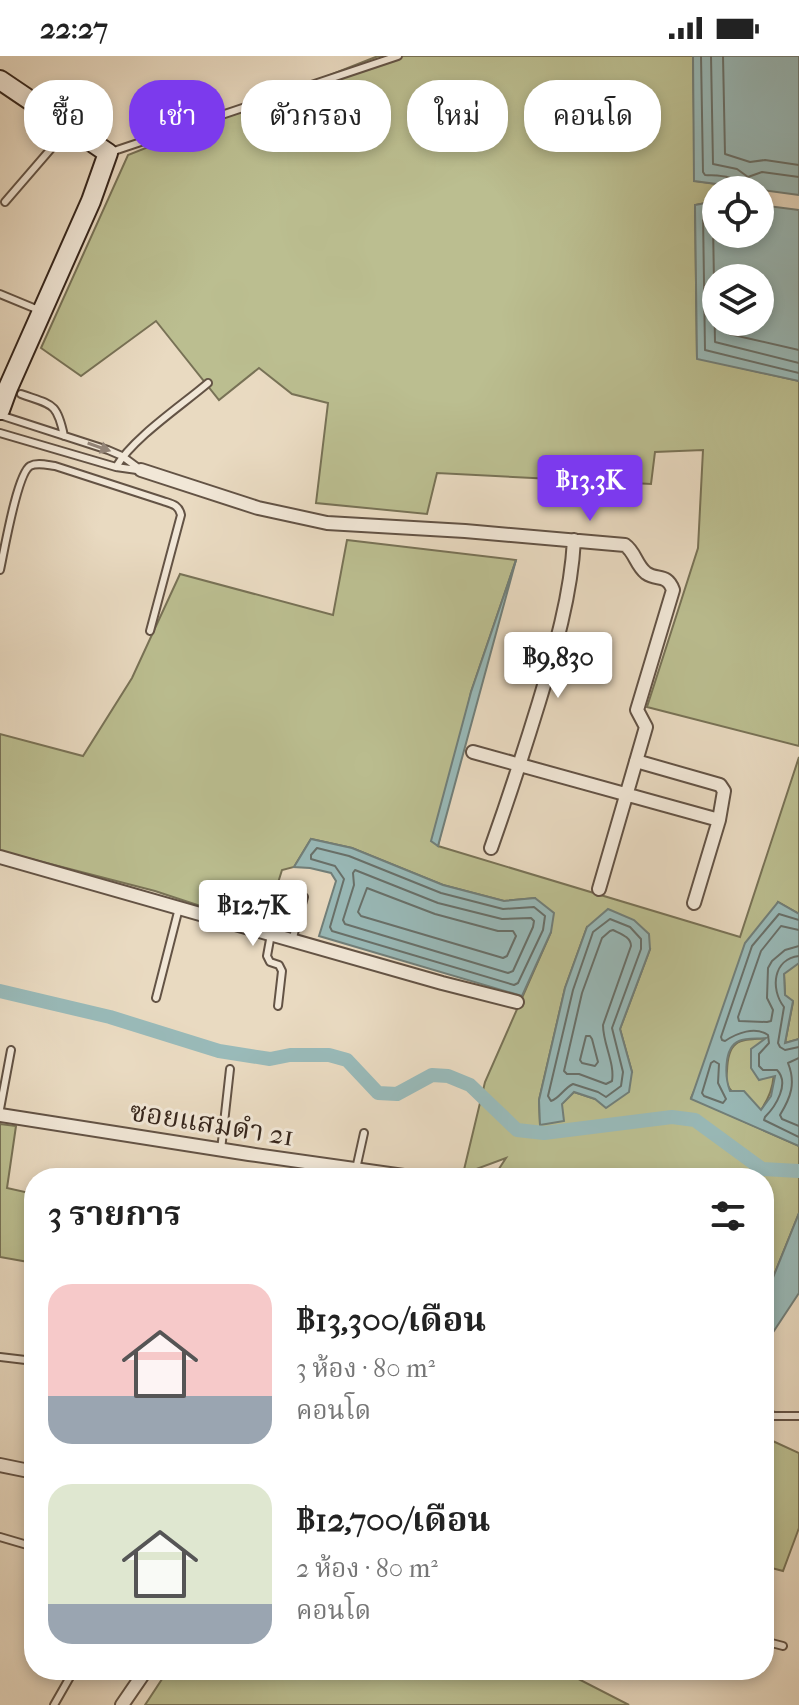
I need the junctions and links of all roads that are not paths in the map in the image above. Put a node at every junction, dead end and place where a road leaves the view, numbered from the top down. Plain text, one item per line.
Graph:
1 (398, 56) edge
2 (0, 80) edge
3 (24, 96) edge
4 (49, 152) edge
5 (108, 153) joint
6 (5, 202) dead end
7 (0, 294) edge
8 (42, 312) junction
9 (208, 383) dead end
10 (21, 394) dead end
11 (0, 412) edge
12 (0, 433) edge
13 (64, 436) junction
14 (122, 456) junction
15 (116, 467) junction
16 (141, 470) junction
17 (574, 540) junction
18 (0, 570) edge
19 (150, 631) dead end
20 (473, 752) dead end
21 (636, 761) junction
22 (520, 764) junction
23 (627, 795) junction
24 (719, 820) junction
25 (491, 848) dead end
26 (0, 857) edge
27 (599, 889) dead end
28 (304, 897) dead end
29 (694, 903) dead end
30 (179, 908) junction
31 (271, 934) junction
32 (292, 941) junction
33 (156, 998) dead end
34 (517, 1002) dead end
35 (278, 1006) dead end
36 (11, 1050) dead end
37 (230, 1069) dead end
38 (0, 1112) edge
39 (364, 1133) dead end
40 (221, 1150) junction
41 (312, 1168) edge
42 (356, 1168) edge
43 (0, 1357) edge
44 (24, 1360) edge
45 (774, 1416) edge
46 (799, 1416) edge
47 (0, 1465) edge
48 (24, 1470) edge
49 (0, 1537) edge
50 (24, 1544) edge
51 (774, 1644) edge
52 (783, 1646) dead end
53 (68, 1680) edge
54 (139, 1680) edge
55 (54, 1705) edge
56 (122, 1705) edge

1 - 5 lane
2 - 3 street
4 - 6 lane
5 - 8 street
7 - 8 lane
8 - 11 street
9 - 14 lane
10 - 13 lane
11 - 13 lane
12 - 15 lane
13 -> 14 lane
14 - 15 lane
14 - 16 lane
15 - 16 lane
16 - 17 street
17 - 21 street
17 - 22 street
18 - 19 lane
20 - 22 street
21 - 23 street
21 - 24 street
22 - 23 street
22 - 25 street
23 - 24 street
23 - 27 street
24 - 29 street
26 - 30 street
28 - 32 lane
30 - 31 street
30 - 33 lane
31 - 32 street
31 - 35 lane
32 - 34 street
36 - 38 lane
37 - 40 lane
38 - 40 street, ซอยแสมดำ 21
39 - 42 lane
40 - 41 street, ซอยแสมดำ 21
43 - 44 lane
45 - 46 lane
47 - 48 street
49 - 50 lane
51 - 52 lane
53 - 55 lane
54 - 56 street

